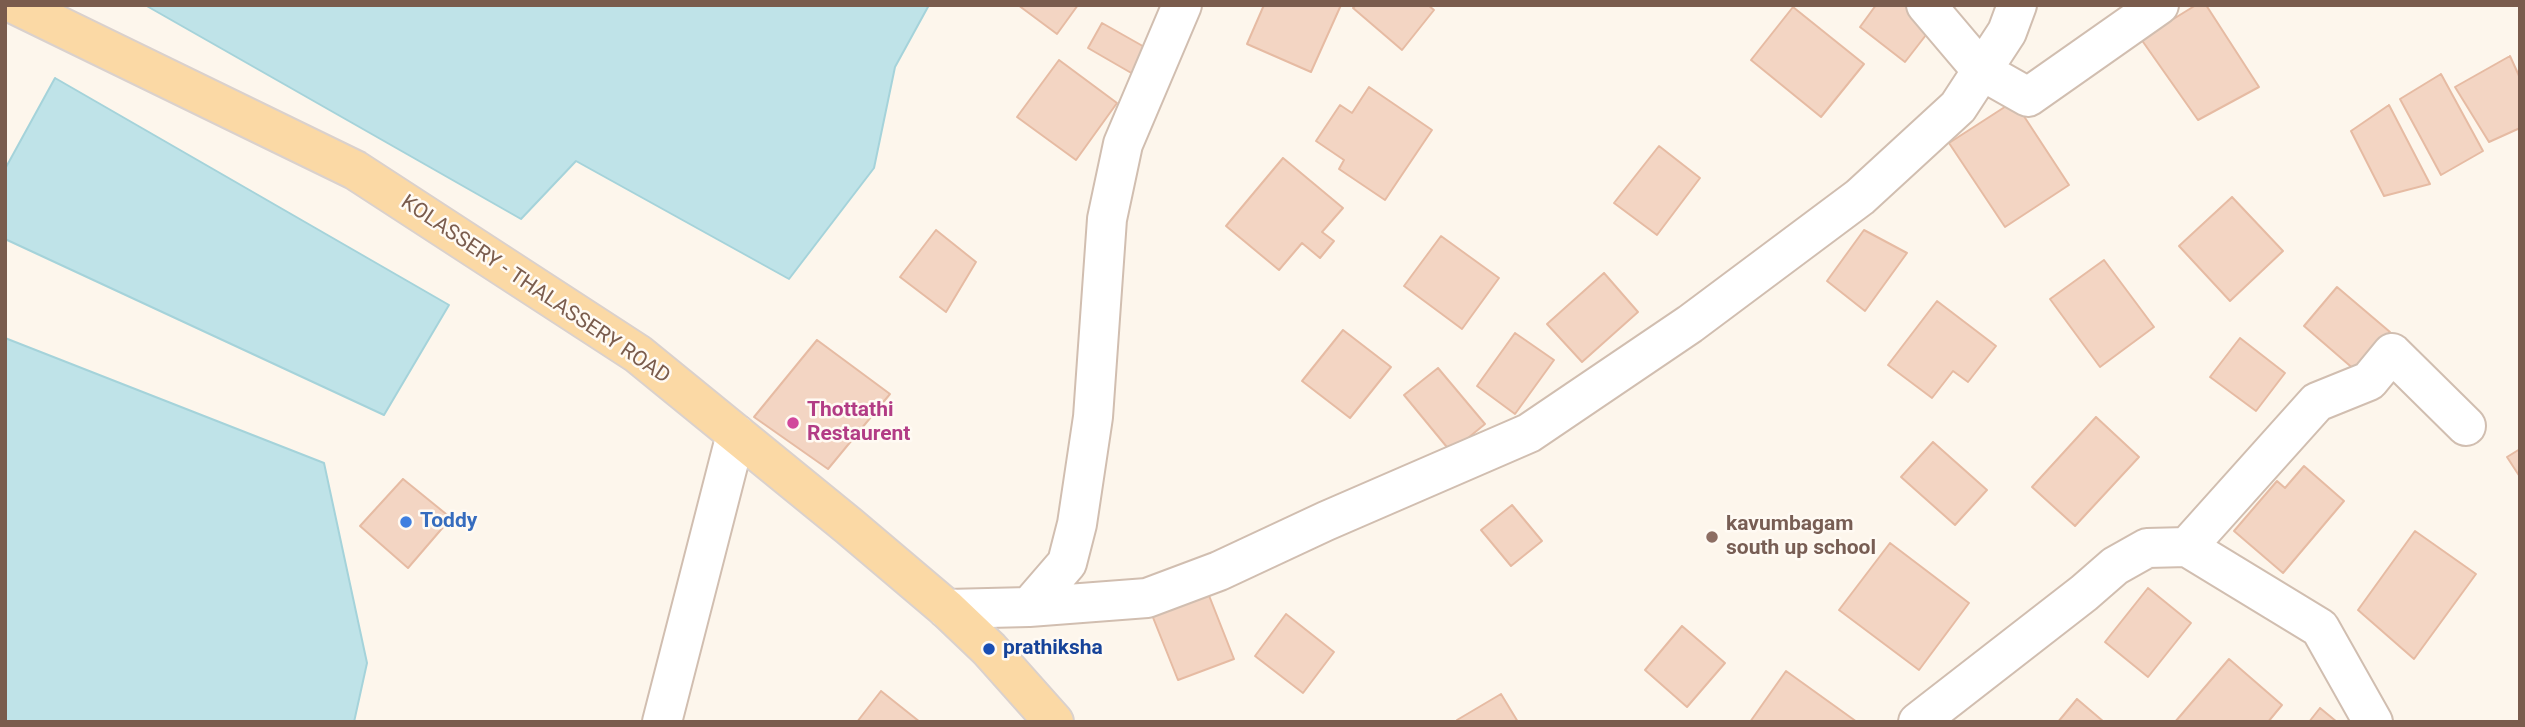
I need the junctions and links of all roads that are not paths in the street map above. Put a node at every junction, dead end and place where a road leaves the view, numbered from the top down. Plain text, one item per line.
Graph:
1 (16, 5) edge
2 (1182, 5) edge
3 (1926, 5) edge
4 (2017, 5) edge
5 (2160, 5) edge
6 (1982, 71) junction
7 (2466, 426) dead end
8 (736, 434) junction
9 (2187, 547) junction
10 (1029, 607) junction
11 (947, 609) junction
12 (662, 722) edge
13 (1054, 722) edge
14 (1918, 722) edge
15 (2373, 722) edge

1 - 8 main road, KOLASSERY - THALASSERY ROAD
2 - 10 street
3 - 6 street
4 - 6 street
5 - 6 street
6 - 10 street
7 - 9 street
8 - 11 main road, KOLASSERY - THALASSERY ROAD
8 - 12 street
9 - 14 street
9 - 15 street
10 - 11 street
11 - 13 main road, KOLASSERY - THALASSERY ROAD

